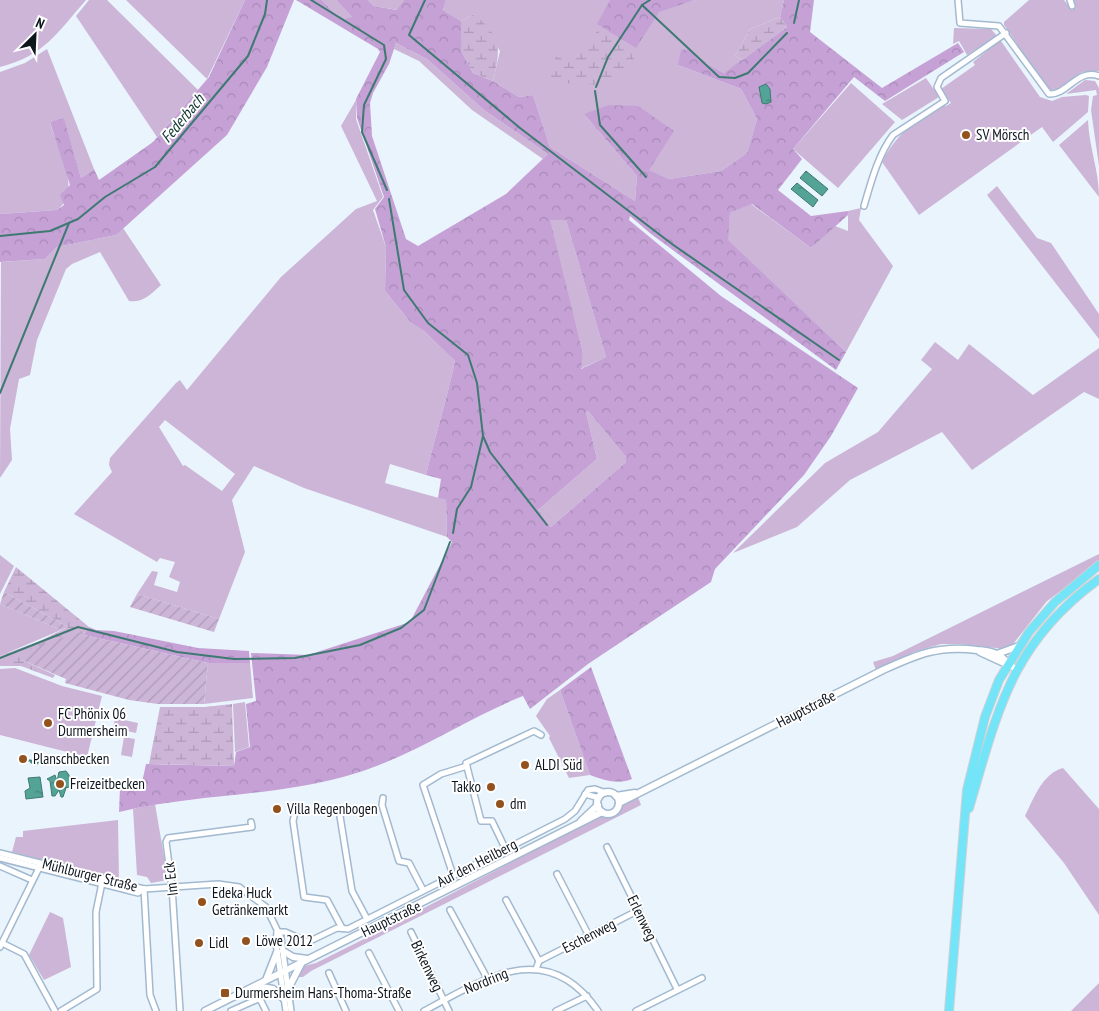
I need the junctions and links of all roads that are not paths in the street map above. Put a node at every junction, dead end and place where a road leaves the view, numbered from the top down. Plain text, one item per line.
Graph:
1 (958, 0) edge
2 (1006, 33) junction
3 (1099, 76) edge
4 (864, 206) dead end
5 (1099, 565) edge
6 (1099, 579) edge
7 (1019, 646) junction
8 (977, 650) junction
9 (996, 654) junction
10 (1008, 664) junction
11 (1017, 669) junction
12 (541, 735) dead end
13 (467, 766) junction
14 (642, 791) junction
15 (606, 793) junction
16 (585, 794) junction
17 (616, 796) junction
18 (383, 798) dead end
19 (598, 801) junction
20 (619, 803) junction
21 (339, 810) dead end
22 (602, 812) junction
23 (294, 817) dead end
24 (966, 819) junction
25 (252, 822) dead end
26 (577, 825) junction
27 (607, 847) dead end
28 (505, 848) junction
29 (0, 852) edge
30 (0, 858) edge
31 (0, 866) edge
32 (40, 866) junction
33 (557, 874) dead end
34 (453, 875) junction
35 (103, 878) junction
36 (32, 880) junction
37 (102, 885) junction
38 (172, 887) junction
39 (144, 889) junction
40 (424, 890) junction
41 (506, 900) dead end
42 (450, 910) dead end
43 (639, 910) junction
44 (367, 919) junction
45 (342, 928) junction
46 (277, 932) junction
47 (410, 932) dead end
48 (589, 936) junction
49 (1, 945) edge
50 (280, 952) junction
51 (369, 953) dead end
52 (308, 960) junction
53 (539, 961) junction
54 (302, 963) junction
55 (536, 969) junction
56 (283, 972) junction
57 (329, 973) dead end
58 (487, 978) junction
59 (702, 978) dead end
60 (265, 981) junction
61 (255, 986) junction
62 (288, 989) junction
63 (677, 989) junction
64 (587, 996) junction
65 (284, 999) junction
66 (444, 1000) junction
67 (55, 1011) edge
68 (61, 1011) edge
69 (156, 1011) edge
70 (180, 1011) edge
71 (206, 1011) edge
72 (231, 1011) edge
73 (266, 1011) edge
74 (286, 1011) edge
75 (292, 1011) edge
76 (346, 1011) edge
77 (399, 1011) edge
78 (424, 1011) edge
79 (449, 1011) edge
80 (556, 1011) edge
81 (598, 1011) edge
82 (636, 1011) edge
83 (949, 1011) edge

1 - 2 street
2 - 3 street
2 - 4 street
5 - 7 main road
6 - 11 main road
7 - 9 street
7 - 10 main road
8 - 9 street, Hauptstraße
8 - 10 street, Hauptstraße
8 - 14 street, Hauptstraße
9 - 10 street, Hauptstraße
10 - 11 street, Hauptstraße
10 - 24 main road
11 - 24 main road
12 - 13 street
13 - 28 street
13 - 34 street
14 - 17 street, Hauptstraße
14 - 20 street, Hauptstraße
15 - 16 street
15 - 17 street, Hauptstraße
15 - 19 street, Hauptstraße
16 - 19 street
16 - 28 street, Auf den Heilberg
17 - 20 street
18 - 40 street
19 - 22 street
19 - 26 street, Hauptstraße
20 - 22 street, Hauptstraße
21 - 44 street
22 - 26 street, Hauptstraße
23 - 45 street
24 - 83 main road
25 - 38 street, Im Eck
26 - 52 street, Hauptstraße
27 - 43 street, Erlenweg
28 - 34 street, Auf den Heilberg
29 - 32 street, Mühlburger Straße
30 - 32 street
31 - 36 street
32 - 35 street, Mühlburger Straße
32 - 36 street
32 - 37 street
33 - 48 street
34 - 40 street, Auf den Heilberg
35 - 37 street
35 - 39 street, Mühlburger Straße
36 - 49 street
37 - 39 street
37 - 68 street
38 - 39 street, Mühlburger Straße
38 - 46 street, Mühlburger Straße
38 - 70 street, Im Eck
39 - 69 street
40 - 44 street, Auf den Heilberg
41 - 53 street
42 - 58 street
43 - 48 street, Eschenweg
43 - 63 street, Erlenweg
44 - 45 street, Auf den Heilberg
45 - 46 street, Auf den Heilberg
46 - 50 street, Mühlburger Straße
47 - 66 street, Birkenweg
48 - 53 street, Eschenweg
49 - 67 street
50 - 52 street
50 - 56 street, Mühlburger Straße
50 - 60 street
51 - 77 street
52 - 54 street, Hauptstraße
53 - 55 street
54 - 56 street, Hauptstraße
54 - 62 street
55 - 58 street, Nordring
55 - 64 street, Nordring
56 - 60 street, Hauptstraße
56 - 62 street
56 - 65 street
57 - 76 street
58 - 66 street, Nordring
59 - 63 street
60 - 61 street, Hauptstraße
61 - 65 street
61 - 71 street, Hauptstraße
62 - 75 street
63 - 82 street
64 - 80 street
64 - 81 street, Nordring
65 - 74 street
66 - 78 street, Nordring
66 - 79 street, Birkenweg
72 - 73 street

